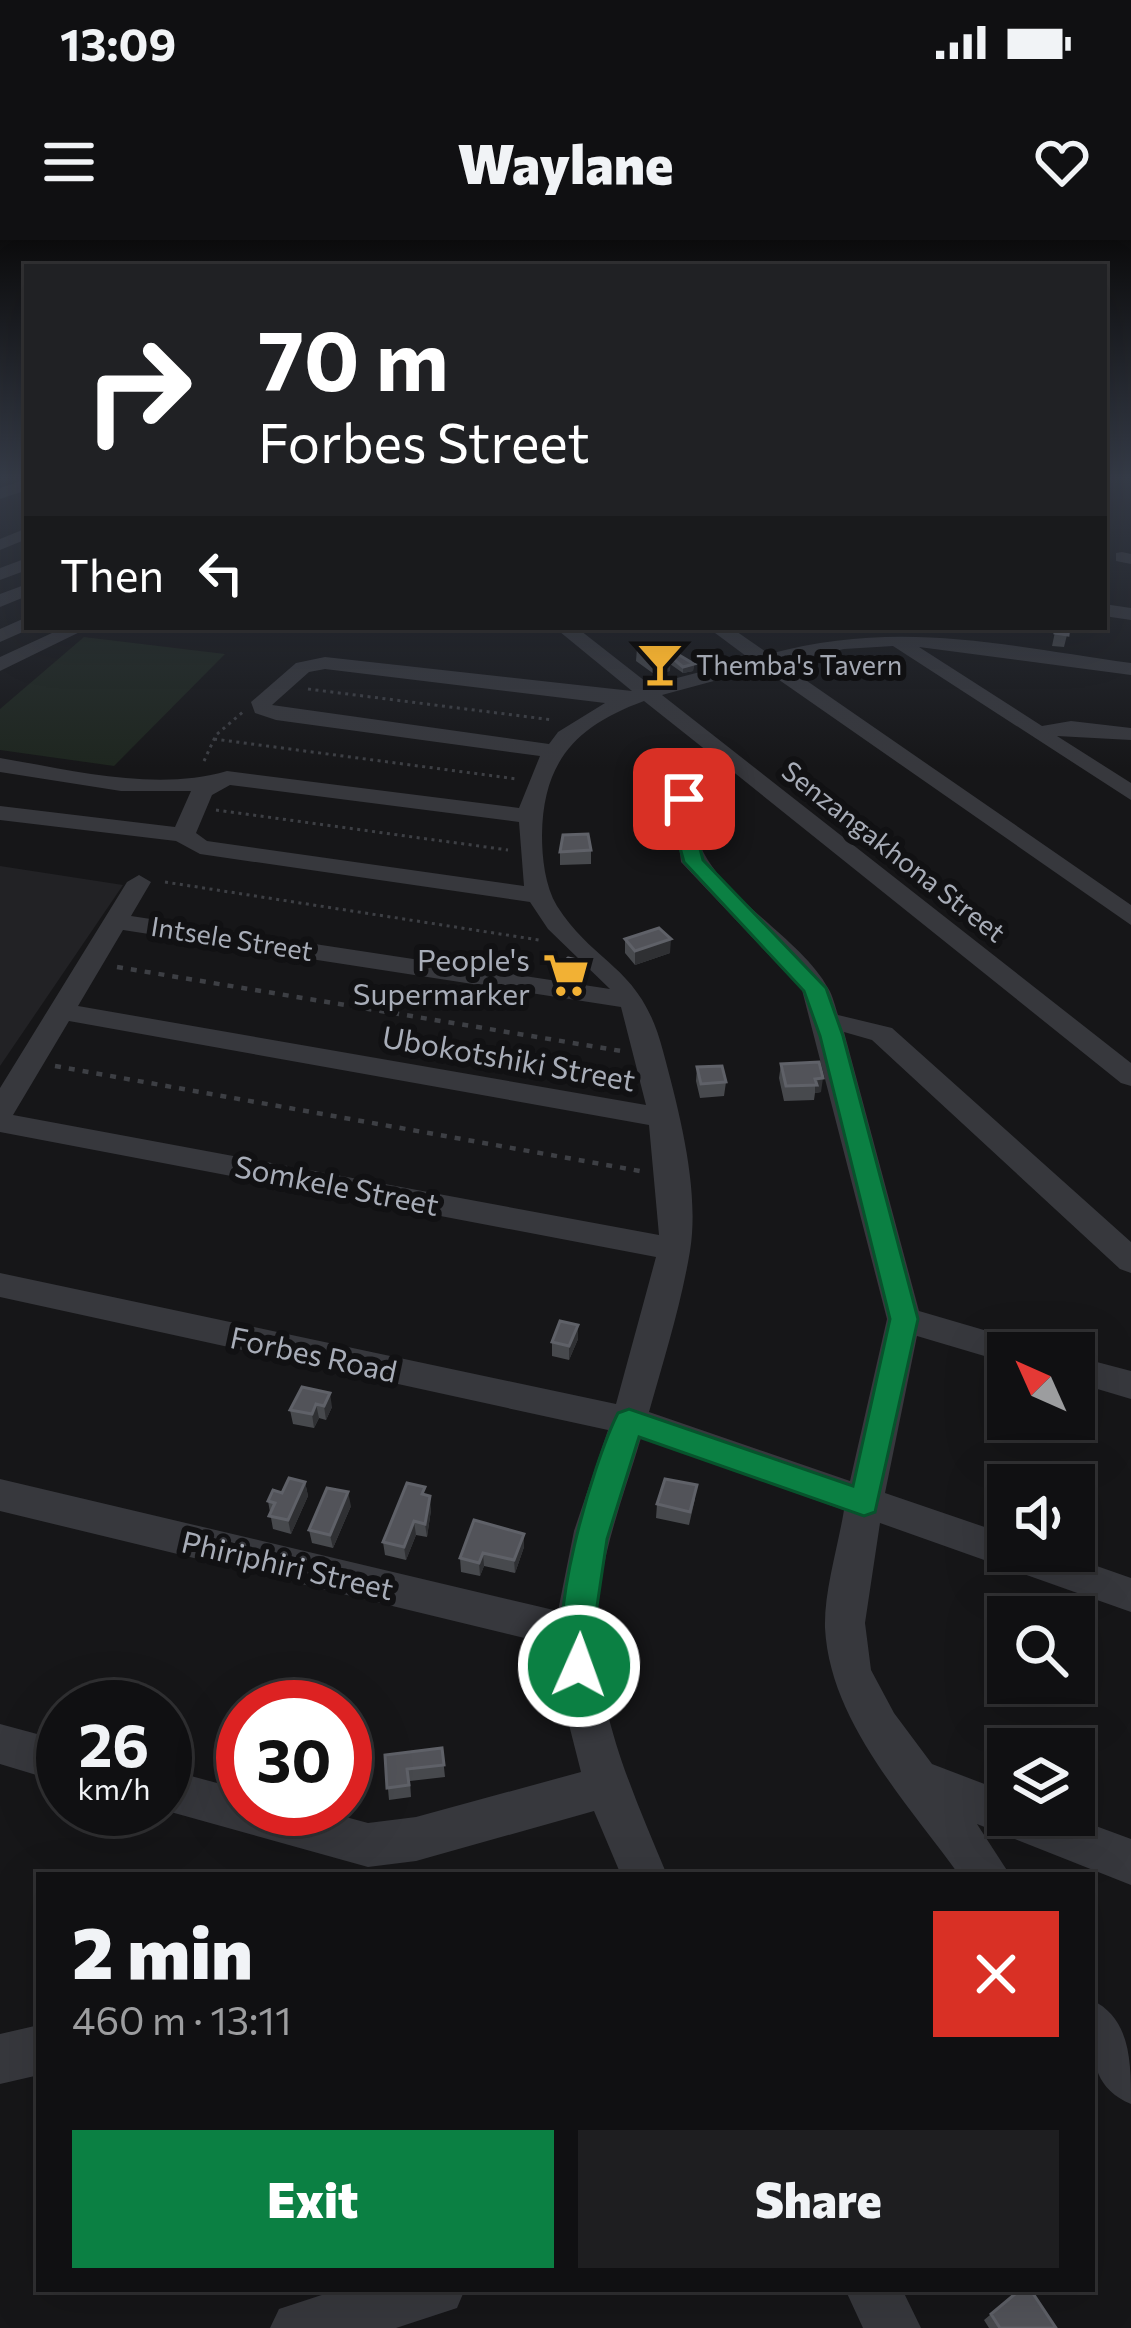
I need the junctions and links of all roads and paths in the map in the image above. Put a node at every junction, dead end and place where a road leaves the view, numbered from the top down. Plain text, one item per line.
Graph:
1 (74, 630) edge
2 (567, 630) edge
3 (721, 630) edge
4 (894, 640) junction
5 (766, 661) junction
6 (0, 665) edge
7 (1131, 669) edge
8 (280, 685) junction
9 (635, 695) junction
10 (268, 710) junction
11 (582, 724) junction
12 (1038, 733) junction
13 (1131, 734) edge
14 (214, 740) junction
15 (719, 751) junction
16 (554, 752) junction
17 (1089, 766) junction
18 (5, 768) edge
19 (1131, 772) edge
20 (535, 781) junction
21 (209, 784) junction
22 (1131, 793) edge
23 (194, 807) junction
24 (0, 813) edge
25 (527, 816) junction
26 (50, 818) junction
27 (184, 836) junction
28 (531, 853) junction
29 (139, 882) joint
30 (539, 896) junction
31 (1131, 917) edge
32 (116, 921) junction
33 (580, 944) junction
34 (92, 963) junction
35 (632, 1001) junction
36 (64, 1012) junction
37 (826, 1022) junction
38 (650, 1055) junction
39 (32, 1061) junction
40 (1131, 1077) edge
41 (0, 1112) edge
42 (659, 1117) junction
43 (0, 1122) edge
44 (669, 1176) junction
45 (674, 1249) junction
46 (1131, 1261) edge
47 (0, 1286) edge
48 (904, 1319) junction
49 (987, 1343) edge
50 (1095, 1375) edge
51 (1131, 1385) edge
52 (629, 1421) junction
53 (0, 1495) edge
54 (864, 1503) junction
55 (1131, 1595) edge
56 (576, 1633) junction
57 (0, 1744) edge
58 (36, 1754) edge
59 (921, 1781) junction
60 (603, 1787) junction
61 (192, 1797) edge
62 (987, 1807) edge
63 (1063, 1836) edge
64 (1131, 1862) edge
65 (643, 1872) edge
66 (985, 1872) edge
67 (1095, 2028) edge
68 (36, 2051) edge
69 (0, 2059) edge
70 (1131, 2080) edge
71 (427, 2292) edge
72 (874, 2292) edge
73 (298, 2328) edge
74 (893, 2328) edge

1 - 6 street
2 - 9 street, Senzangakhona Street
3 - 5 street
4 - 5 street
4 - 7 street
4 - 12 street
5 - 9 street
5 - 31 street
8 - 9 street
8 - 10 street
8 - 11 path
9 - 11 street
9 - 15 street, Senzangakhona Street
10 - 14 path
10 - 16 street
11 - 16 street
12 - 13 street
12 - 17 street
14 - 20 path
14 - 21 path
15 - 37 street
15 - 40 street, Senzangakhona Street
16 - 20 street
17 - 19 street
17 - 22 street
18 - 21 street
18 - 26 street
20 - 25 street
21 - 23 street
21 - 25 street
23 - 27 street
23 - 28 path
24 - 26 street
25 - 28 street
26 - 27 street
27 - 30 street
28 - 30 street
29 - 32 street
29 - 33 path
30 - 33 street
32 - 34 street
32 - 35 street, Intsele Street
33 - 35 street
34 - 36 street
34 - 38 path
35 - 38 street
36 - 39 street
36 - 42 street, Ubokotshiki Street
37 - 46 street
37 - 48 street
38 - 42 street
39 - 41 street
39 - 44 path
42 - 44 street
43 - 45 street, Somkele Street
44 - 45 street
45 - 52 street
47 - 52 street, Forbes Road
48 - 49 street
48 - 54 street
50 - 51 street
52 - 54 street, Forbes Road
52 - 56 street
53 - 56 street, Phiriphiri Street
54 - 55 street, Forbes Road
54 - 59 street
56 - 60 street
57 - 58 street
59 - 62 street
59 - 66 street
60 - 61 street
60 - 65 street
63 - 64 street
67 - 70 street
68 - 69 street
71 - 73 street
72 - 74 street

